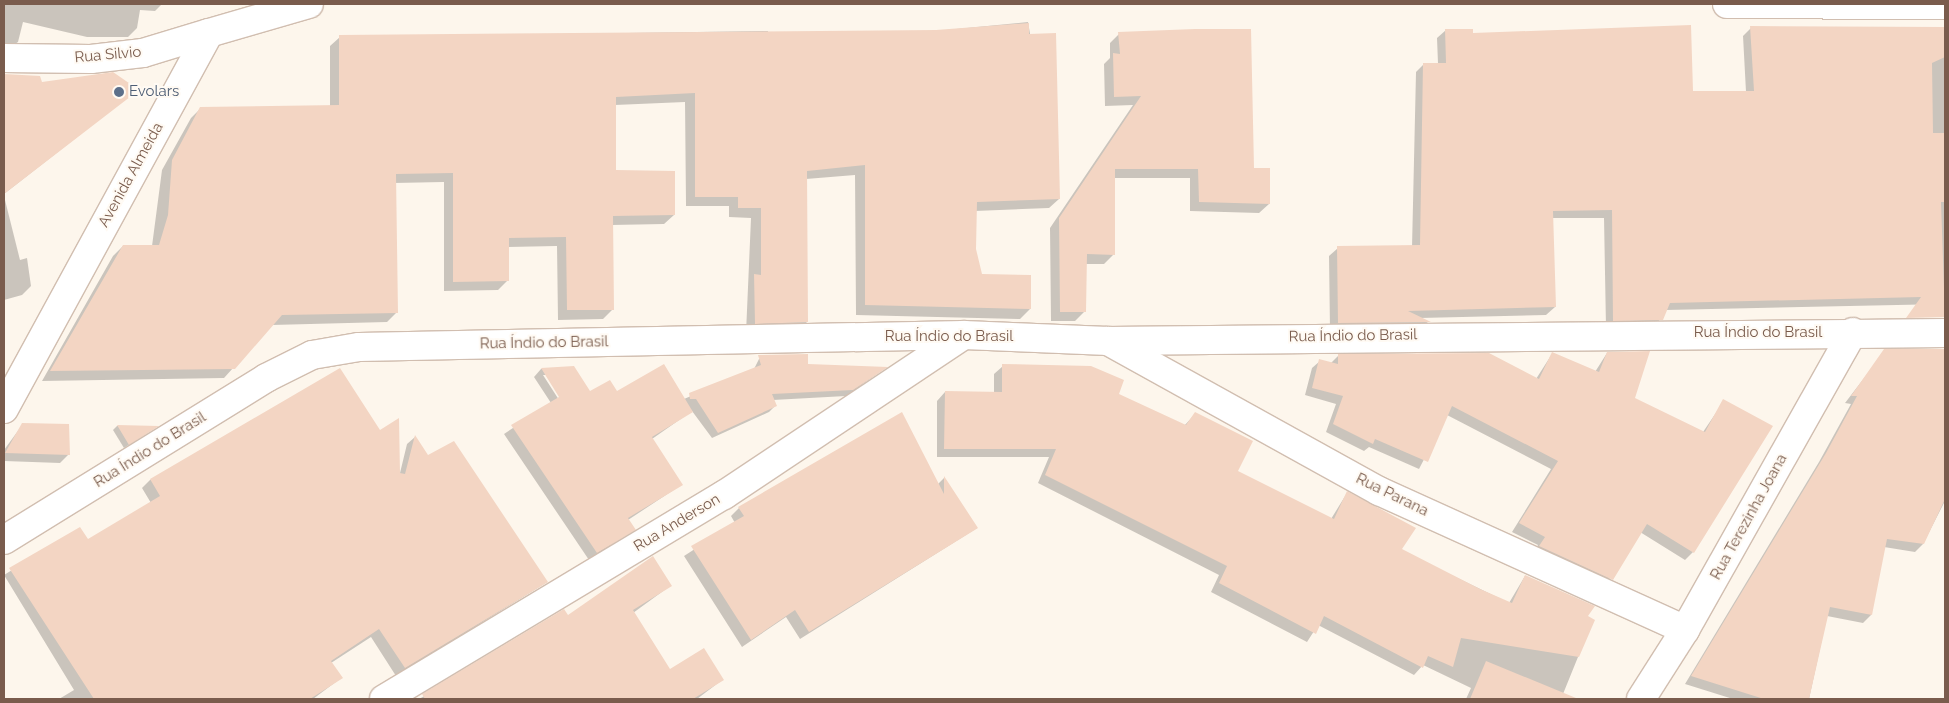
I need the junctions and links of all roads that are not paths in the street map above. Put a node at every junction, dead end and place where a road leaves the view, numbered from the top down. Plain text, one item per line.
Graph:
1 (309, 4) edge
2 (1727, 4) edge
3 (1945, 5) edge
4 (209, 33) junction
5 (4, 58) edge
6 (1853, 332) junction
7 (1945, 333) edge
8 (964, 336) junction
9 (1108, 341) junction
10 (4, 409) edge
11 (4, 540) edge
12 (1685, 630) junction
13 (384, 699) edge
14 (1641, 699) edge

1 - 4 street
2 - 3 street
4 - 5 street, Rua Silvio
4 - 10 street, Avenida Almeida
6 - 7 street, Rua Índio do Brasil
6 - 9 street, Rua Índio do Brasil
6 - 12 street, Rua Terezinha Joana
8 - 9 street, Rua Índio do Brasil
8 - 11 street, Rua Índio do Brasil
8 - 13 street, Rua Anderson
9 - 12 street, Rua Parana
12 - 14 street, Rua Terezinha Joana

